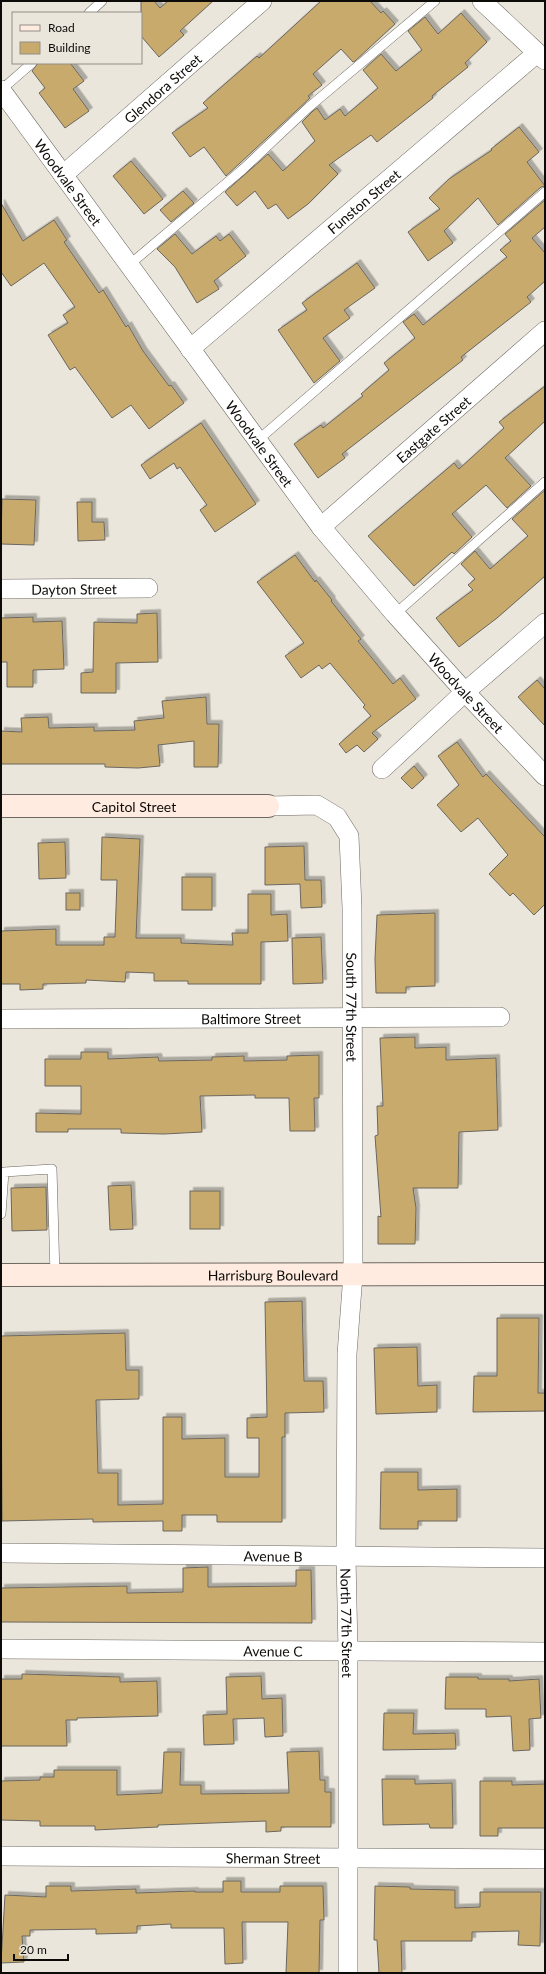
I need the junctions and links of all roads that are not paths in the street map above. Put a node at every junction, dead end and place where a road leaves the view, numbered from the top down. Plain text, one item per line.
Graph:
1 (102, 1) edge
2 (262, 1) edge
3 (435, 1) edge
4 (482, 1) edge
5 (89, 12) edge
6 (541, 56) edge
7 (31, 64) edge
8 (1, 90) edge
9 (63, 174) junction
10 (545, 192) edge
11 (129, 265) junction
12 (545, 331) edge
13 (190, 349) junction
14 (258, 440) junction
15 (545, 482) edge
16 (321, 527) junction
17 (148, 588) dead end
18 (1, 589) edge
19 (395, 614) junction
20 (545, 622) edge
21 (465, 692) junction
22 (382, 769) dead end
23 (544, 772) edge
24 (1, 806) edge
25 (268, 806) joint
26 (500, 1017) dead end
27 (352, 1018) junction
28 (1, 1019) edge
29 (1, 1214) edge
30 (353, 1274) junction
31 (545, 1274) edge
32 (1, 1275) edge
33 (56, 1275) junction
34 (1, 1553) edge
35 (346, 1557) junction
36 (545, 1558) edge
37 (1, 1649) edge
38 (348, 1652) junction
39 (545, 1652) edge
40 (1, 1856) edge
41 (348, 1856) junction
42 (545, 1859) edge
43 (348, 1973) edge

1 - 5 lane
2 - 9 street, Glendora Street
3 - 11 lane
4 - 6 street
6 - 13 street, Funston Street
7 - 8 lane
8 - 9 street, Woodvale Street
9 - 11 street, Woodvale Street
10 - 14 lane
11 - 13 street, Woodvale Street
12 - 16 street, Eastgate Street
13 - 14 street, Woodvale Street
14 - 16 street, Woodvale Street
15 - 19 lane
16 - 19 street, Woodvale Street
17 - 18 street, Dayton Street
19 - 21 street, Woodvale Street
20 - 21 street
21 - 22 street
21 - 23 street, Woodvale Street
24 - 25 main road, Capitol Street
25 - 27 street, South 77th Street
26 - 27 street, Baltimore Street
27 - 28 street, Baltimore Street
27 - 30 street, South 77th Street
29 - 33 lane
30 - 31 main road, Harrisburg Boulevard
30 - 33 main road, Harrisburg Boulevard
30 - 35 street, North 77th Street
32 - 33 main road, Harrisburg Boulevard
34 - 35 street, Avenue B
35 - 36 street, Avenue B
35 - 38 street, North 77th Street
37 - 38 street, Avenue C
38 - 39 street, Avenue C
38 - 41 street, North 77th Street
40 - 41 street, Sherman Street
41 - 42 street, Sherman Street
41 - 43 street, North 77th Street

